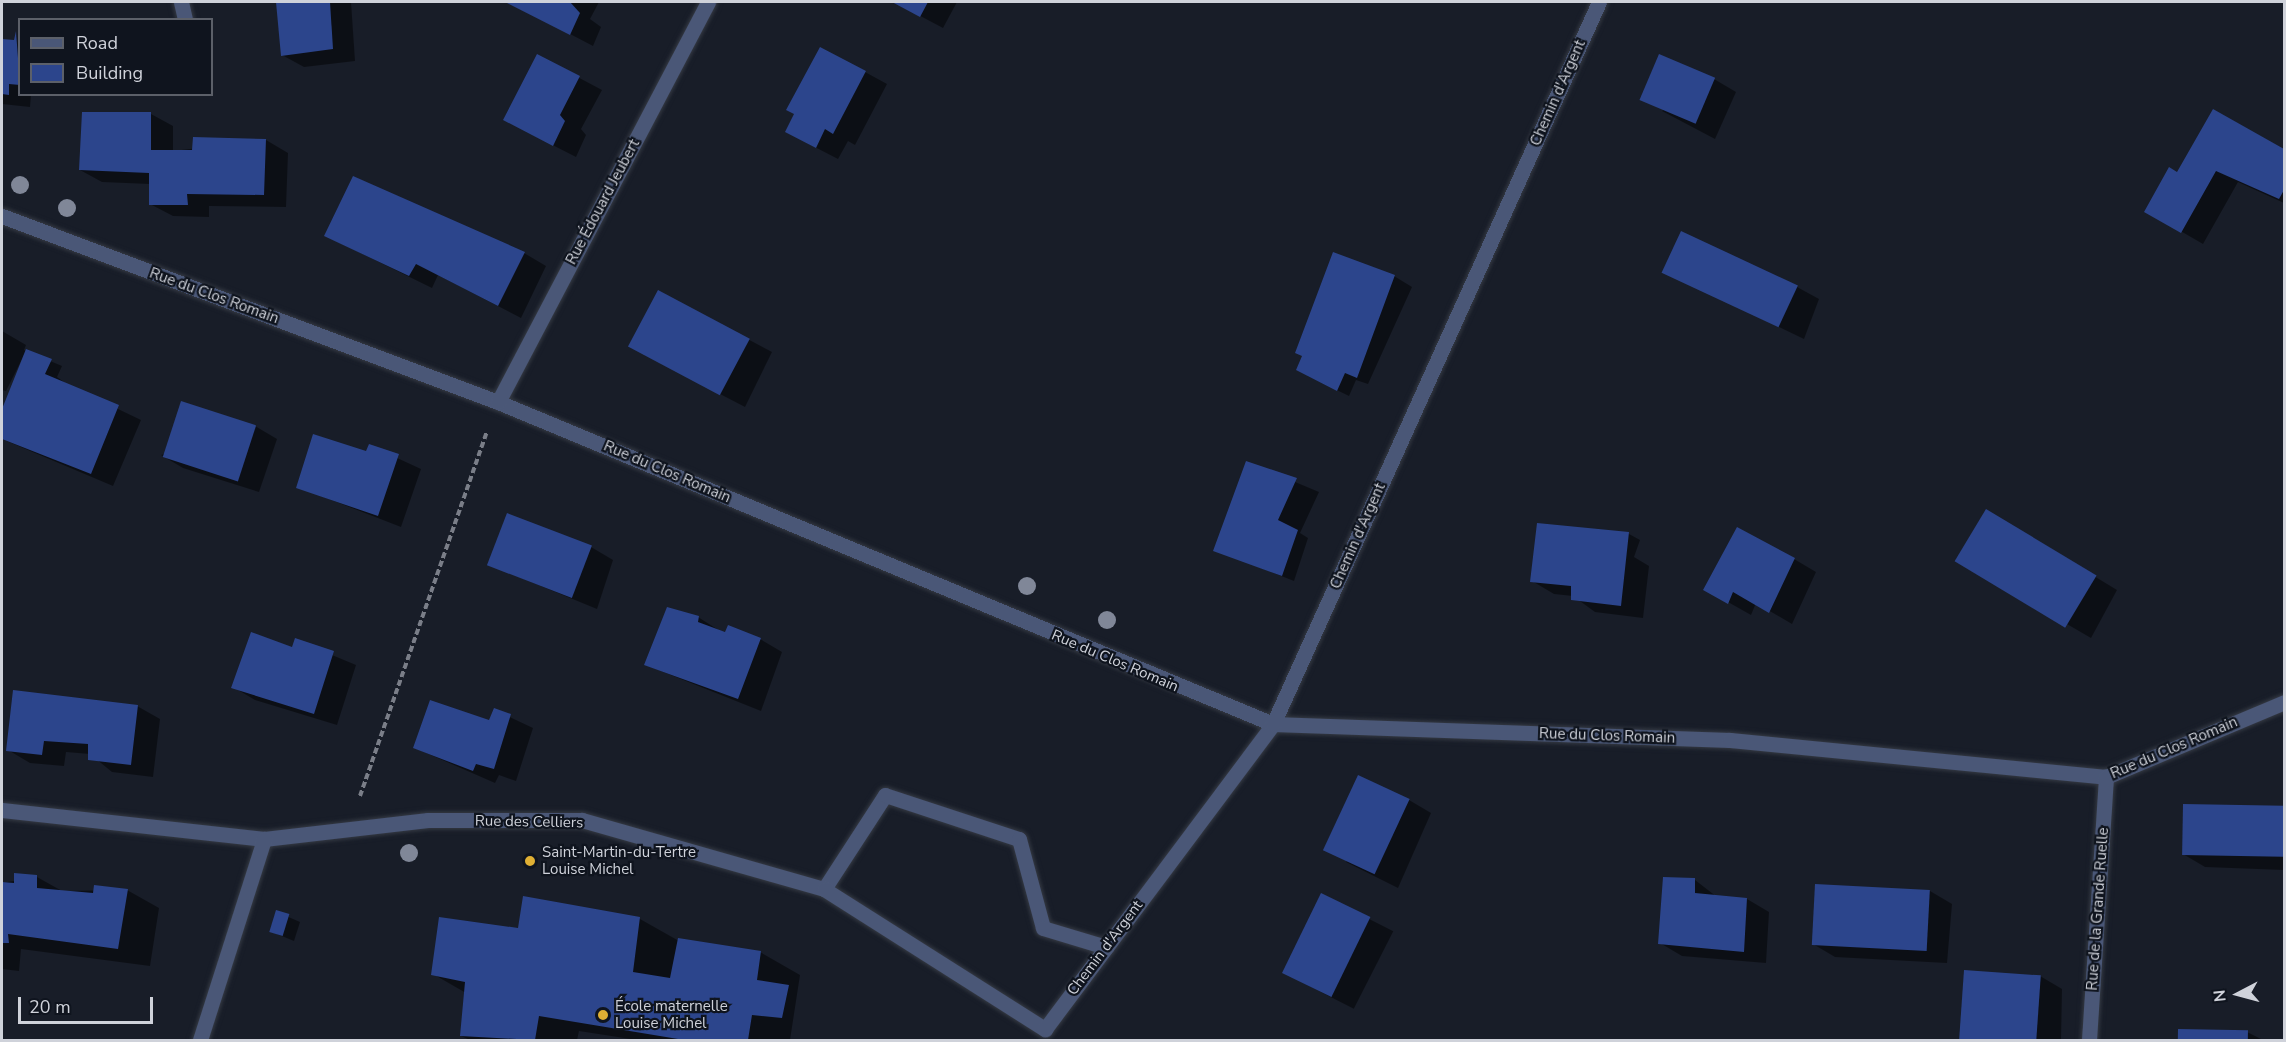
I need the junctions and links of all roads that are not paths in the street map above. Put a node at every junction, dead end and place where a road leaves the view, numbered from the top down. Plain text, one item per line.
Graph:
1 (181, 2) edge
2 (708, 2) edge
3 (1599, 2) edge
4 (185, 18) edge
5 (2, 216) edge
6 (498, 402) junction
7 (2284, 702) edge
8 (1273, 724) junction
9 (2106, 777) junction
10 (2, 810) edge
11 (264, 840) junction
12 (824, 889) junction
13 (1106, 947) junction
14 (1045, 1029) joint
15 (200, 1041) edge
16 (2089, 1041) edge

1 - 4 street
2 - 6 street, Rue Édouard Jeubert
3 - 8 street, Chemin d'Argent
5 - 6 street, Rue du Clos Romain
6 - 8 street, Rue du Clos Romain
7 - 9 street, Rue du Clos Romain
8 - 9 street, Rue du Clos Romain
8 - 13 street, Chemin d'Argent
9 - 16 street, Rue de la Grande Ruelle
10 - 11 street, Rue des Celliers
11 - 12 street, Rue des Celliers
11 - 15 street
12 - 13 street
12 - 14 street, Rue des Celliers
13 - 14 street, Chemin d'Argent

